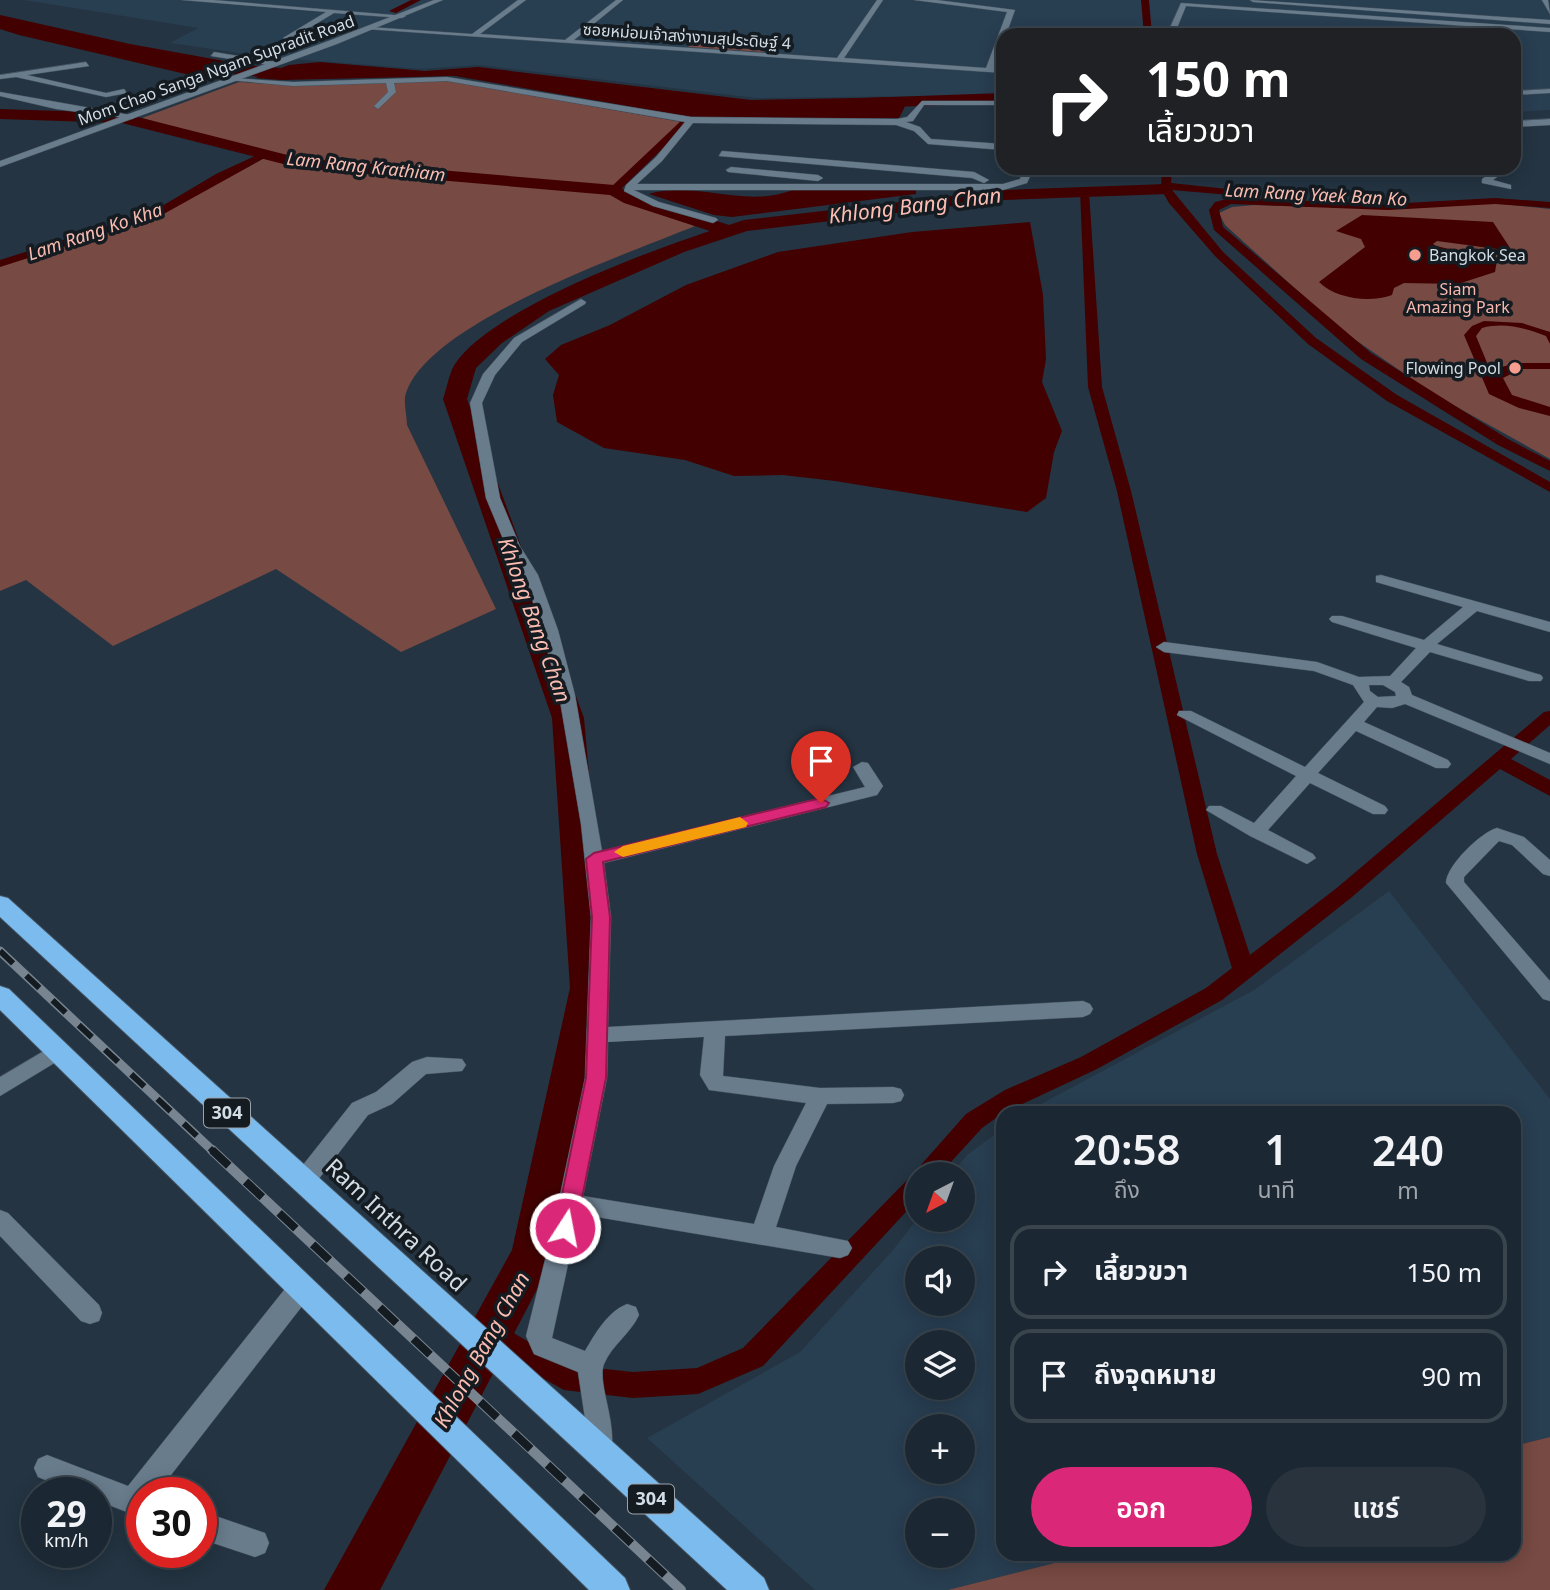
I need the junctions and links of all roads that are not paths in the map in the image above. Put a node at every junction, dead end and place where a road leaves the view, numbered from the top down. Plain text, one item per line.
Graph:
1 (328, 0) edge
2 (440, 0) edge
3 (523, 0) edge
4 (620, 0) edge
5 (880, 0) edge
6 (918, 0) edge
7 (1253, 0) edge
8 (1302, 0) edge
9 (1545, 0) edge
10 (187, 1) edge
11 (311, 10) junction
12 (333, 11) junction
13 (1550, 12) edge
14 (402, 16) junction
15 (1550, 20) edge
16 (1003, 28) edge
17 (1174, 28) edge
18 (369, 29) junction
19 (1550, 30) edge
20 (473, 36) junction
21 (286, 40) dead end
22 (567, 42) junction
23 (996, 49) edge
24 (214, 54) dead end
25 (839, 60) junction
26 (86, 64) dead end
27 (273, 65) junction
28 (989, 70) junction
29 (996, 70) edge
30 (19, 76) junction
31 (0, 77) edge
32 (235, 78) junction
33 (390, 81) junction
34 (124, 91) dead end
35 (1550, 91) edge
36 (1521, 93) edge
37 (0, 94) edge
38 (996, 103) edge
39 (378, 106) dead end
40 (111, 116) junction
41 (691, 120) junction
42 (897, 122) junction
43 (1550, 122) edge
44 (1521, 124) edge
45 (996, 146) edge
46 (722, 154) dead end
47 (0, 164) edge
48 (901, 169) junction
49 (731, 170) dead end
50 (1026, 175) edge
51 (1494, 175) edge
52 (896, 186) junction
53 (629, 187) junction
54 (982, 187) junction
55 (1508, 187) dead end
56 (713, 220) dead end
57 (581, 302) dead end
58 (1381, 579) dead end
59 (1474, 606) junction
60 (1337, 620) dead end
61 (1550, 627) edge
62 (1426, 646) junction
63 (1164, 647) dead end
64 (1535, 678) dead end
65 (1393, 682) junction
66 (1362, 683) junction
67 (1404, 698) junction
68 (1374, 701) junction
69 (1185, 715) dead end
70 (1354, 724) junction
71 (1550, 759) edge
72 (1442, 764) dead end
73 (862, 767) dead end
74 (1308, 776) junction
75 (1215, 810) dead end
76 (1379, 810) dead end
77 (1256, 832) junction
78 (594, 859) junction
79 (1307, 859) dead end
80 (1550, 870) edge
81 (0, 904) edge
82 (1550, 994) edge
83 (0, 995) edge
84 (1083, 1009) dead end
85 (715, 1031) junction
86 (598, 1035) junction
87 (59, 1050) junction
88 (455, 1065) dead end
89 (0, 1088) edge
90 (892, 1094) dead end
91 (820, 1096) junction
92 (303, 1182) junction
93 (570, 1203) junction
94 (0, 1220) edge
95 (764, 1233) junction
96 (840, 1248) dead end
97 (301, 1288) junction
98 (90, 1314) dead end
99 (627, 1315) dead end
100 (592, 1378) junction
101 (599, 1453) junction
102 (47, 1468) dead end
103 (157, 1477) edge
104 (126, 1499) edge
105 (217, 1530) edge
106 (255, 1542) dead end
107 (613, 1590) edge
108 (752, 1590) edge

1 - 11 street
2 - 14 street, Mom Chao Sanga Ngam Supradit Road
3 - 20 street
4 - 22 street
5 - 25 street
6 - 16 street
7 - 15 street
8 - 15 street
9 - 13 street
10 - 11 street
11 - 12 street
12 - 14 street
12 - 21 street
14 - 18 street, Mom Chao Sanga Ngam Supradit Road
17 - 19 street
18 - 20 street, ซอยหม่อมเจ้าสง่างามสุประดิษฐ์ 4
18 - 27 street, Mom Chao Sanga Ngam Supradit Road
20 - 22 street, ซอยหม่อมเจ้าสง่างามสุประดิษฐ์ 4
22 - 25 street, ซอยหม่อมเจ้าสง่างามสุประดิษฐ์ 4
23 - 28 street
24 - 27 street
25 - 28 street, ซอยหม่อมเจ้าสง่างามสุประดิษฐ์ 4
26 - 30 street
27 - 32 street, Mom Chao Sanga Ngam Supradit Road
28 - 29 street, ซอยหม่อมเจ้าสง่างามสุประดิษฐ์ 4
30 - 31 street
30 - 34 street
32 - 33 street
32 - 40 street, Mom Chao Sanga Ngam Supradit Road
33 - 39 street
33 - 41 street
35 - 36 street
37 - 40 street
38 - 42 street
40 - 47 street, Mom Chao Sanga Ngam Supradit Road
41 - 42 street
41 - 53 street
42 - 45 street
43 - 44 street
46 - 48 street
48 - 52 street
48 - 54 street
49 - 52 street
50 - 54 street
51 - 55 street
52 - 53 street
52 - 54 street
53 - 56 street
57 - 78 street
58 - 59 street
59 - 61 street
59 - 62 street
60 - 62 street
62 - 64 street
62 - 65 street
63 - 66 street
65 - 66 street
65 - 67 street
66 - 68 street
67 - 68 street
67 - 71 street
68 - 70 street
69 - 74 street
70 - 72 street
70 - 74 street
73 - 78 street
74 - 76 street
74 - 77 street
75 - 77 street
77 - 79 street
78 - 86 street
80 - 82 street
81 - 92 highway, Ram Inthra Road / 304
83 - 87 highway
84 - 85 street
85 - 86 street
85 - 91 street
86 - 93 street
87 - 89 street
87 - 97 highway
88 - 92 street
90 - 91 street
91 - 95 street
92 - 101 highway, Ram Inthra Road / 304
93 - 95 street
93 - 100 street
94 - 98 street
95 - 96 street
97 - 103 street
97 - 107 highway
99 - 100 street
100 - 101 street
101 - 108 highway, Ram Inthra Road / 304
102 - 104 street
105 - 106 street

